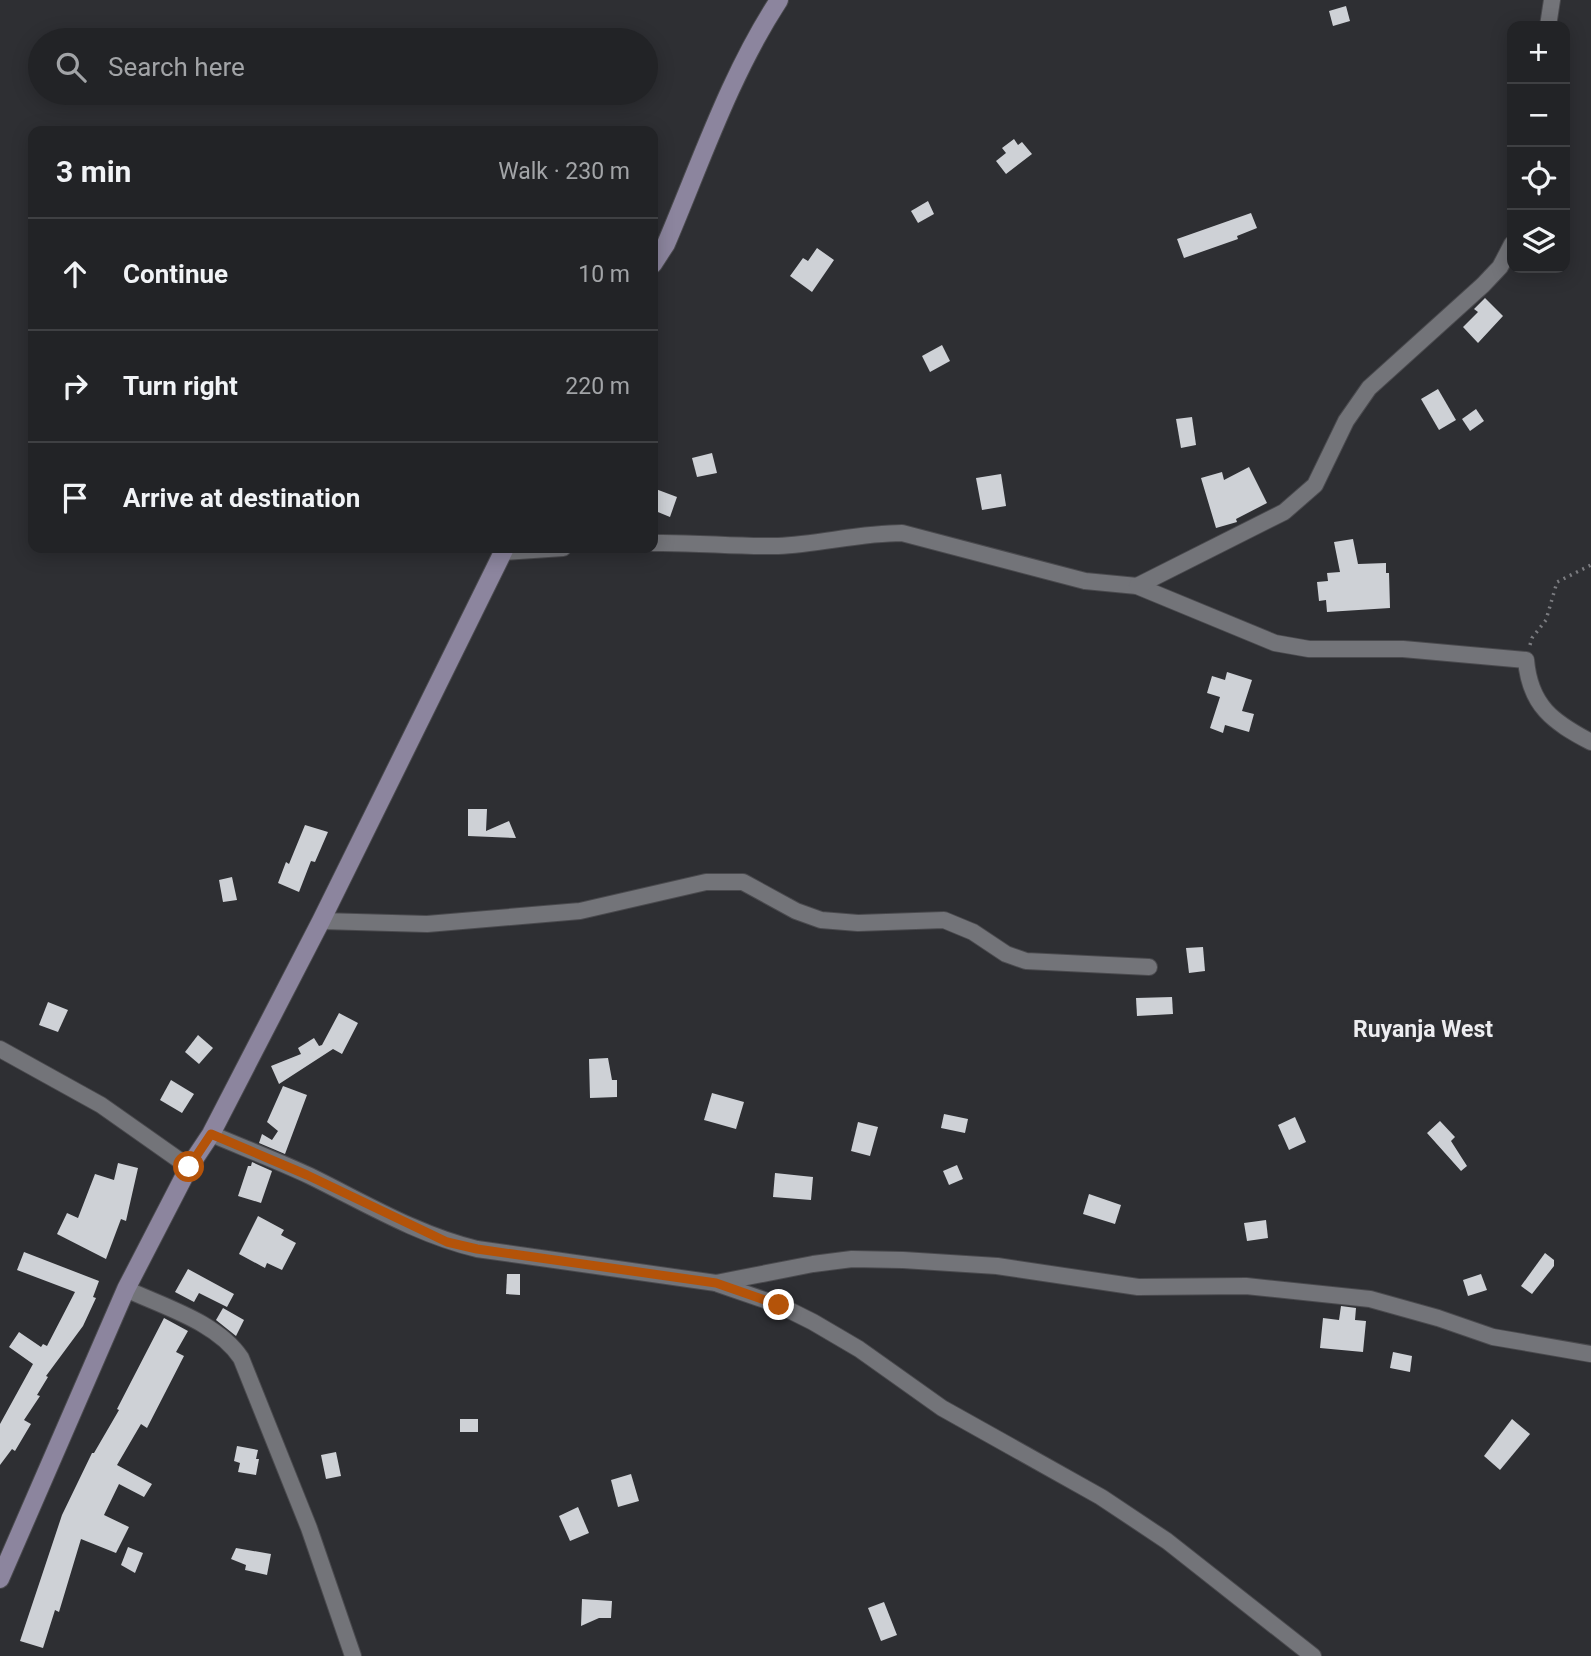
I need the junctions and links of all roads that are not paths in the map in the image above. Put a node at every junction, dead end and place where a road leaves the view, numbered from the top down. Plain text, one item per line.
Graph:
1 (779, 0) edge
2 (1552, 0) edge
3 (1549, 21) edge
4 (1507, 254) edge
5 (658, 256) edge
6 (658, 543) edge
7 (503, 553) edge
8 (1137, 586) junction
9 (1591, 742) edge
10 (321, 921) junction
11 (1149, 967) dead end
12 (0, 1049) edge
13 (211, 1134) junction
14 (189, 1167) junction
15 (716, 1283) junction
16 (126, 1289) junction
17 (1591, 1354) edge
18 (0, 1579) edge
19 (353, 1656) edge
20 (1313, 1656) edge

1 - 5 main road
2 - 3 street
4 - 8 street
6 - 8 street
7 - 10 main road
8 - 9 street
10 - 11 street
10 - 13 main road
12 - 14 street
13 - 14 main road
13 - 15 street
14 - 16 main road
15 - 17 street
15 - 20 street
16 - 18 main road
16 - 19 street

